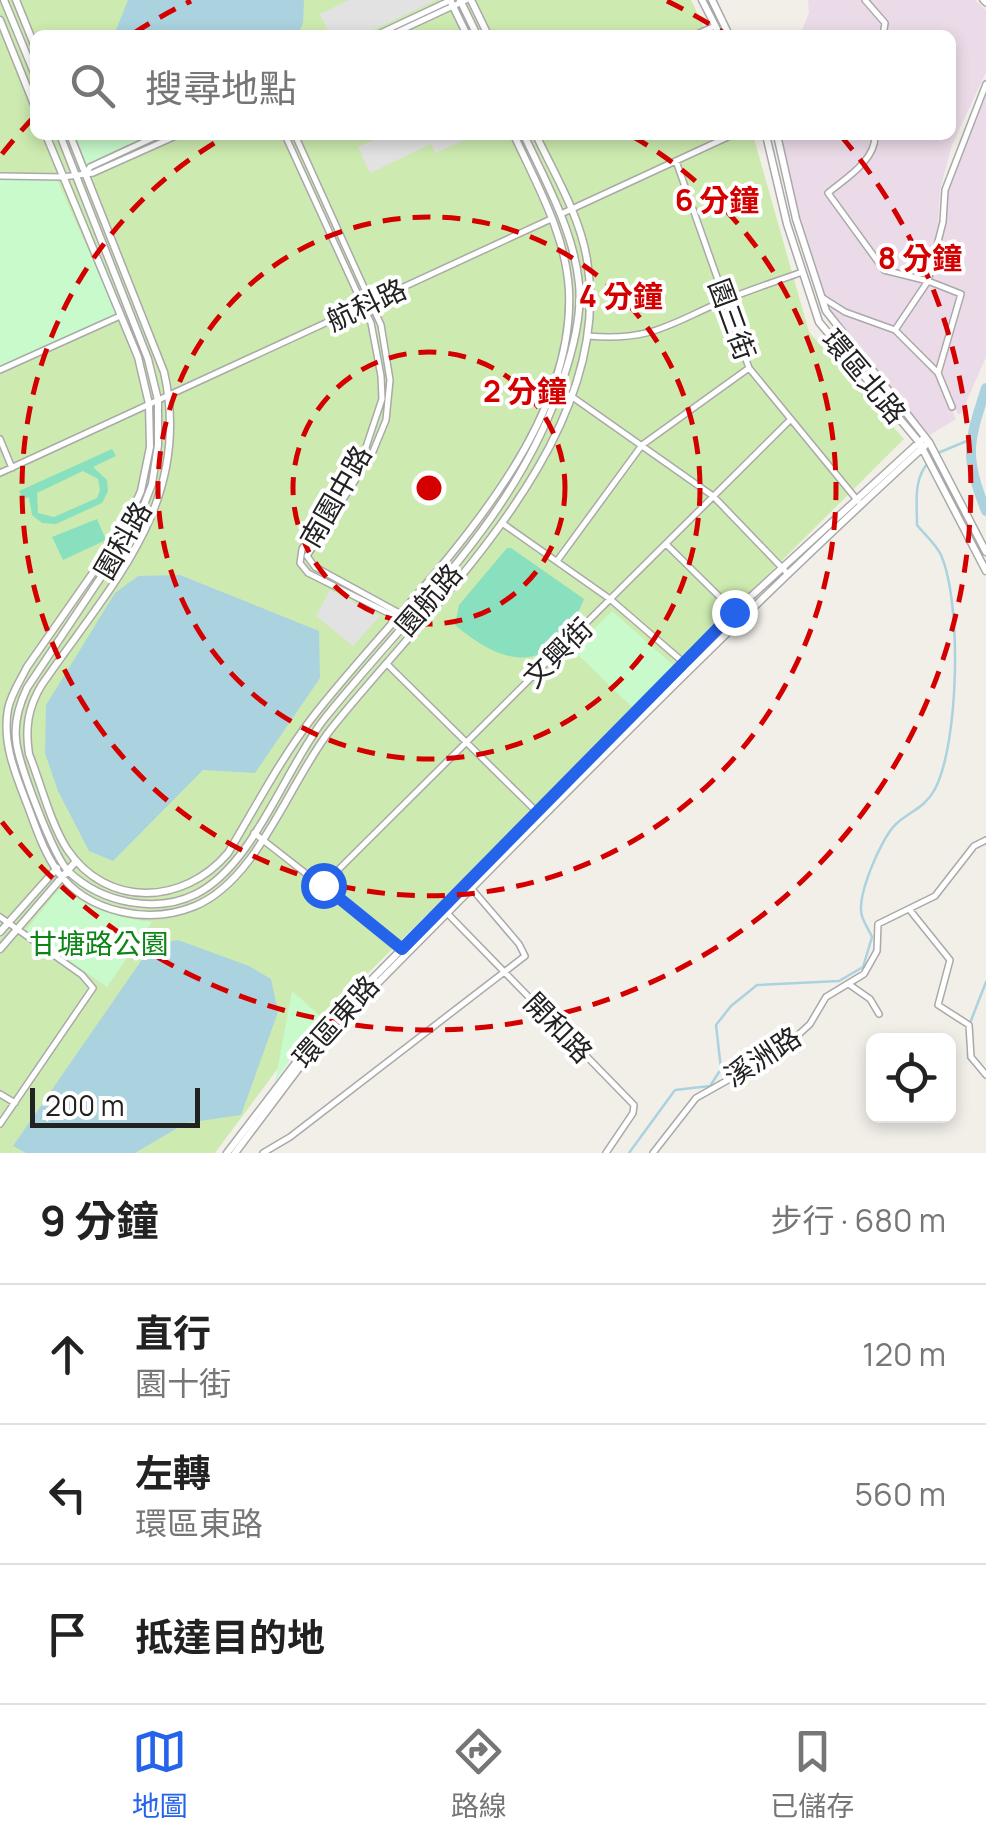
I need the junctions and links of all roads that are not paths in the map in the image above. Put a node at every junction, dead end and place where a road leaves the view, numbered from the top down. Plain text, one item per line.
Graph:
1 (4, 0) edge
2 (16, 0) edge
3 (702, 0) edge
4 (712, 0) edge
5 (864, 0) edge
6 (458, 1) edge
7 (0, 20) edge
8 (719, 24) junction
9 (388, 30) edge
10 (401, 30) edge
11 (466, 30) edge
12 (474, 30) edge
13 (484, 30) edge
14 (706, 30) edge
15 (720, 30) edge
16 (725, 30) edge
17 (884, 30) edge
18 (30, 35) edge
19 (30, 62) edge
20 (986, 84) edge
21 (30, 95) edge
22 (48, 140) edge
23 (63, 140) edge
24 (71, 140) edge
25 (148, 140) edge
26 (166, 140) edge
27 (287, 140) edge
28 (297, 140) edge
29 (516, 140) edge
30 (526, 140) edge
31 (538, 140) edge
32 (721, 140) edge
33 (767, 140) edge
34 (779, 140) edge
35 (876, 140) edge
36 (676, 161) junction
37 (81, 175) junction
38 (0, 176) edge
39 (63, 177) junction
40 (570, 210) junction
41 (560, 214) junction
42 (552, 218) junction
43 (806, 270) junction
44 (928, 281) junction
45 (821, 297) junction
46 (726, 300) junction
47 (371, 302) junction
48 (363, 306) junction
49 (122, 315) junction
50 (896, 330) junction
51 (588, 336) junction
52 (749, 368) junction
53 (0, 370) edge
54 (938, 373) junction
55 (559, 393) junction
56 (169, 395) junction
57 (571, 396) junction
58 (158, 400) junction
59 (149, 404) junction
60 (952, 407) dead end
61 (790, 419) junction
62 (0, 439) edge
63 (924, 442) junction
64 (642, 445) junction
65 (933, 458) junction
66 (12, 468) junction
67 (0, 473) edge
68 (713, 496) junction
69 (859, 502) junction
70 (502, 523) junction
71 (666, 544) junction
72 (986, 552) edge
73 (557, 561) junction
74 (986, 570) edge
75 (785, 571) junction
76 (610, 599) junction
77 (734, 612) junction
78 (400, 616) junction
79 (742, 619) junction
80 (408, 622) junction
81 (417, 630) junction
82 (388, 665) junction
83 (687, 666) junction
84 (467, 742) junction
85 (540, 816) junction
86 (254, 833) junction
87 (262, 837) junction
88 (986, 840) edge
89 (76, 860) junction
90 (56, 869) junction
91 (64, 870) junction
92 (323, 885) junction
93 (472, 888) junction
94 (909, 909) junction
95 (445, 911) junction
96 (4, 920) edge
97 (17, 929) junction
98 (0, 932) edge
99 (0, 948) edge
100 (405, 951) junction
101 (504, 972) junction
102 (850, 985) junction
103 (880, 1014) dead end
104 (986, 1075) edge
105 (0, 1094) edge
106 (15, 1103) junction
107 (0, 1124) edge
108 (227, 1153) edge
109 (235, 1153) edge
110 (263, 1153) edge
111 (606, 1153) edge
112 (653, 1153) edge

1 - 19 street
2 - 18 street
3 - 8 street
4 - 8 street
5 - 17 street
6 - 9 street
6 - 10 street
6 - 11 street
6 - 12 street
6 - 13 street
7 - 21 street
8 - 14 street
8 - 15 street
8 - 16 street
20 - 44 street
22 - 39 street
23 - 37 street, 園科路
24 - 37 street
25 - 37 street
26 - 37 street
27 - 48 street, 南園中路
28 - 47 street, 南園中路
29 - 42 street
30 - 41 street, 園航路
31 - 40 street
32 - 36 street, 航科路
33 - 43 street, 環區北路
34 - 43 street, 環區北路
35 - 44 street
36 - 40 street, 航科路
36 - 46 street, 園三街
37 - 39 street
37 - 56 street
37 - 58 street, 園科路
38 - 39 street
39 - 49 street
40 - 41 street, 航科路
40 - 51 street
41 - 42 street, 航科路
41 - 55 street, 園航路
42 - 47 street, 航科路
42 - 78 street
43 - 45 street, 環區北路
43 - 46 street
43 - 63 street, 環區北路
44 - 50 street
44 - 54 street
45 - 50 street
45 - 63 street, 環區北路
46 - 51 street
46 - 52 street, 園三街
47 - 48 street, 航科路
47 - 78 street, 南園中路
48 - 56 street, 航科路
48 - 78 street, 南園中路
49 - 53 street
49 - 59 street
50 - 54 street
51 - 57 street
52 - 61 street, 園三街
52 - 64 street
54 - 60 street
55 - 57 street
55 - 80 street, 園航路
56 - 58 street, 航科路
56 - 89 street
57 - 64 street
57 - 70 street
58 - 59 street, 航科路
58 - 91 street, 園科路
59 - 66 street, 航科路
59 - 90 street
61 - 68 street, 文興街
61 - 69 street, 園三街
62 - 66 street
63 - 65 street
63 - 69 street, 環區東路
64 - 68 street
64 - 73 street
65 - 72 street
65 - 74 street
66 - 67 street, 航科路
68 - 71 street, 文興街
68 - 75 street
69 - 75 street, 環區東路
70 - 73 street
70 - 81 street
71 - 76 street, 文興街
71 - 77 street
73 - 76 street
75 - 77 street, 環區東路
75 - 79 street, 環區東路
76 - 83 street
76 - 84 street, 文興街
77 - 79 street
77 - 83 street, 環區東路
78 - 80 street, 南園中路
78 - 89 street
79 - 83 street, 環區東路
80 - 81 street, 南園中路
80 - 86 street, 園航路
81 - 82 street
82 - 84 street
82 - 87 street
83 - 85 street, 環區東路
84 - 85 street
84 - 92 street, 文興街
85 - 93 street, 環區東路
85 - 95 street, 環區東路
86 - 87 street
86 - 91 street, 園航路
87 - 91 street
87 - 92 street
88 - 94 street, 溪洲路
89 - 91 street
90 - 91 street
90 - 96 street
91 - 97 street
92 - 100 street
93 - 95 street, 環區東路
93 - 101 street
94 - 102 street, 溪洲路
94 - 104 street
95 - 100 street, 環區東路
95 - 101 street, 開和路
96 - 97 street
96 - 98 street
97 - 99 street
97 - 106 street
100 - 108 street, 環區東路
100 - 109 street, 環區東路
101 - 110 street
101 - 111 street, 開和路
102 - 103 street
102 - 112 street, 溪洲路
105 - 106 street
106 - 107 street

